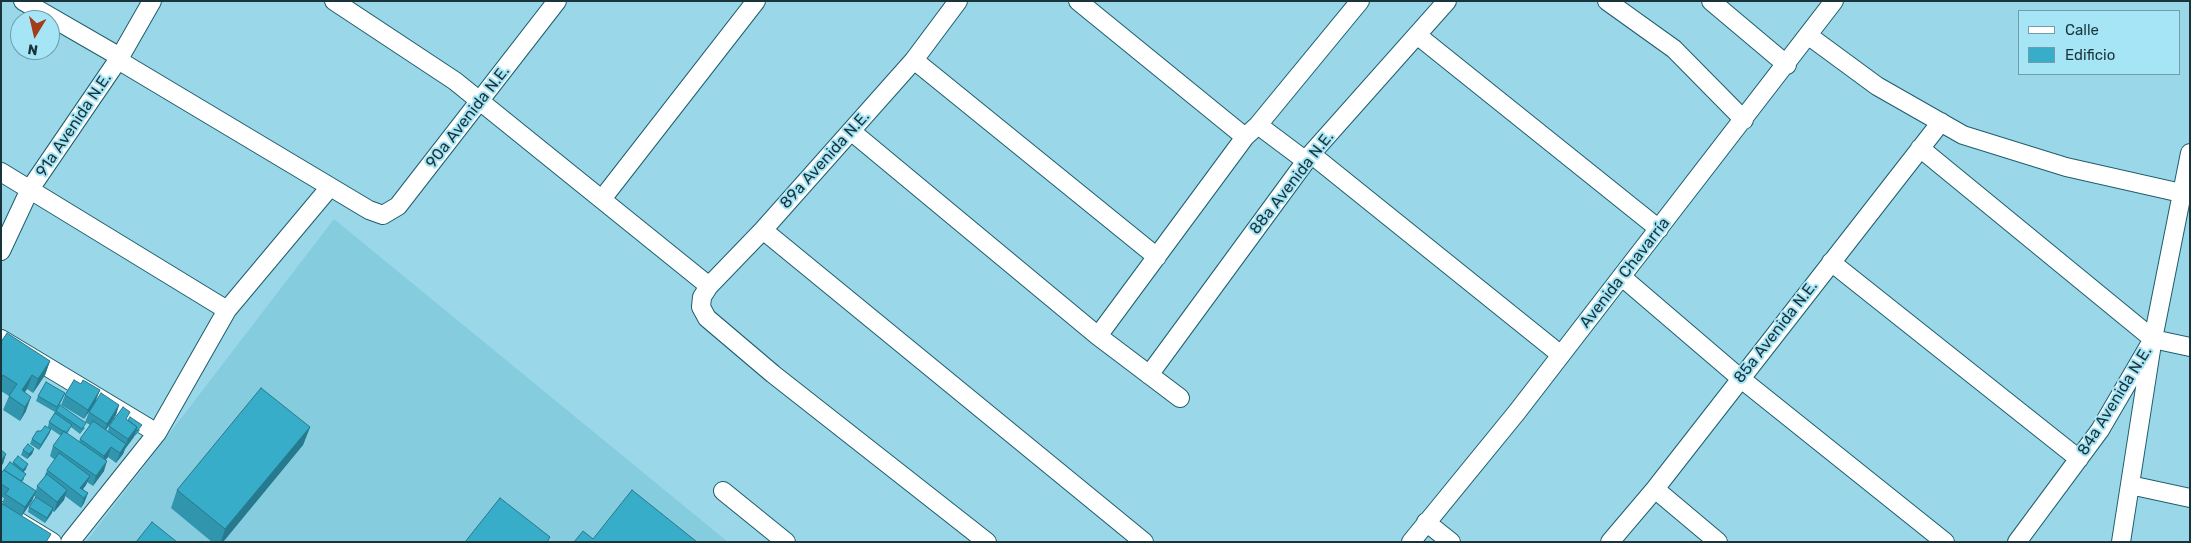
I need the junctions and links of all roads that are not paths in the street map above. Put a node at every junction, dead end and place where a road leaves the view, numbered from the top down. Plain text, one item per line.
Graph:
1 (23, 1) edge
2 (152, 1) edge
3 (334, 1) edge
4 (557, 1) edge
5 (756, 1) edge
6 (958, 1) edge
7 (1078, 1) edge
8 (1360, 1) edge
9 (1447, 1) edge
10 (1607, 1) edge
11 (1711, 1) edge
12 (1834, 1) edge
13 (1417, 35) junction
14 (1809, 36) junction
15 (120, 57) junction
16 (914, 60) junction
17 (1787, 65) junction
18 (480, 102) junction
19 (1744, 120) junction
20 (1941, 122) junction
21 (851, 130) junction
22 (1252, 131) junction
23 (1920, 148) junction
24 (2190, 153) edge
25 (1309, 158) junction
26 (1, 172) edge
27 (330, 187) junction
28 (30, 189) junction
29 (2186, 195) edge
30 (602, 199) junction
31 (1659, 229) junction
32 (763, 230) junction
33 (1, 251) edge
34 (1157, 257) junction
35 (1831, 262) junction
36 (1622, 277) junction
37 (709, 286) junction
38 (227, 310) junction
39 (1098, 336) junction
40 (1, 339) edge
41 (2153, 339) junction
42 (2190, 347) edge
43 (1561, 355) junction
44 (1149, 375) junction
45 (1740, 378) junction
46 (1180, 398) dead end
47 (157, 433) junction
48 (2079, 459) junction
49 (2130, 485) junction
50 (1655, 489) junction
51 (723, 491) dead end
52 (2190, 498) edge
53 (1, 511) edge
54 (1426, 522) junction
55 (52, 542) edge
56 (70, 542) edge
57 (786, 542) edge
58 (987, 542) edge
59 (1144, 542) edge
60 (1410, 542) edge
61 (1451, 542) edge
62 (1610, 542) edge
63 (1718, 542) edge
64 (1945, 542) edge
65 (2017, 542) edge
66 (2121, 542) edge

1 - 15 street
2 - 15 street, 91a Avenida N.E.
3 - 18 street
4 - 18 street, 90a Avenida N.E.
5 - 30 street
6 - 16 street, 89a Avenida N.E.
7 - 22 street
8 - 22 street
9 - 13 street, 88a Avenida N.E.
10 - 19 street
11 - 17 street
12 - 14 street, Avenida Chavarría
13 - 25 street, 88a Avenida N.E.
13 - 31 street
14 - 17 street, Avenida Chavarría
14 - 20 street
15 - 27 street
15 - 28 street, 91a Avenida N.E.
16 - 21 street, 89a Avenida N.E.
16 - 34 street
17 - 19 street, Avenida Chavarría
18 - 27 street, 90a Avenida N.E.
18 - 30 street
19 - 31 street, Avenida Chavarría
20 - 23 street, 85a Avenida N.E.
20 - 29 street
21 - 32 street, 89a Avenida N.E.
21 - 39 street
22 - 25 street
22 - 34 street
23 - 35 street, 85a Avenida N.E.
23 - 41 street
24 - 29 street, 84a Avenida N.E.
25 - 43 street
25 - 44 street, 88a Avenida N.E.
26 - 28 street
27 - 38 street
28 - 33 street, 91a Avenida N.E.
28 - 38 street
29 - 41 street, 84a Avenida N.E.
30 - 37 street
31 - 36 street, Avenida Chavarría
32 - 37 street, 89a Avenida N.E.
32 - 59 street
34 - 39 street
35 - 45 street, 85a Avenida N.E.
35 - 48 street
36 - 43 street, Avenida Chavarría
36 - 45 street
37 - 58 street, 89a Avenida N.E.
38 - 47 street
39 - 44 street
40 - 47 street
41 - 42 street
41 - 48 street, 84a Avenida N.E.
41 - 49 street
43 - 54 street, Avenida Chavarría
44 - 46 street
45 - 50 street, 85a Avenida N.E.
45 - 64 street
47 - 56 street
48 - 65 street, 84a Avenida N.E.
49 - 52 street
49 - 66 street
50 - 62 street, 85a Avenida N.E.
50 - 63 street
51 - 57 street
53 - 55 street
54 - 60 street, Avenida Chavarría
54 - 61 street

